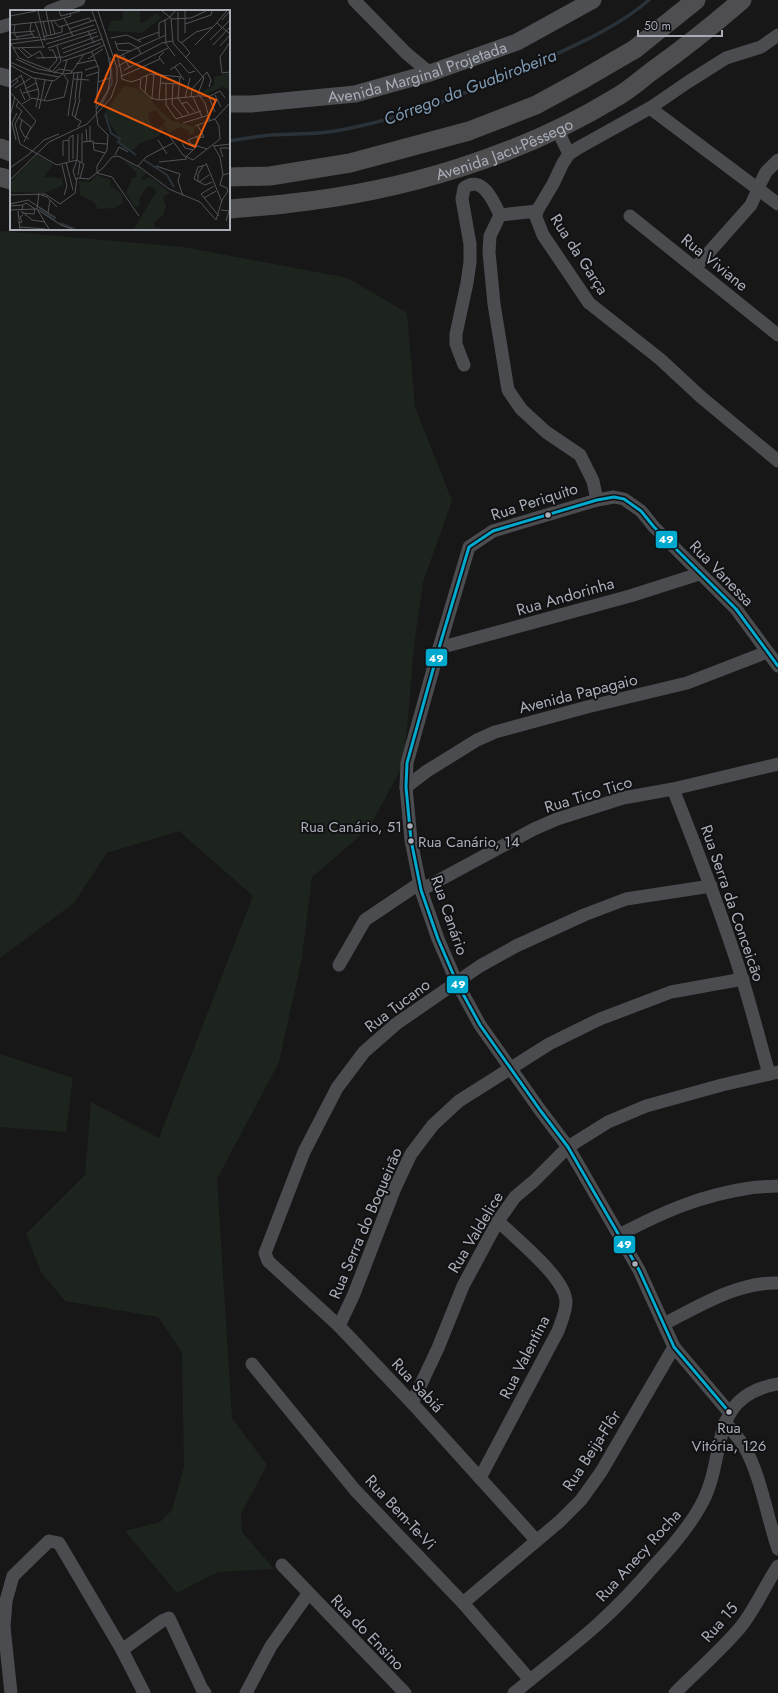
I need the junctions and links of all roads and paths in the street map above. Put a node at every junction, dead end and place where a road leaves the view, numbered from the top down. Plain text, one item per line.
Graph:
1 (79, 0) edge
2 (354, 0) edge
3 (593, 0) edge
4 (696, 0) edge
5 (742, 0) edge
6 (53, 10) edge
7 (10, 24) edge
8 (0, 27) edge
9 (775, 41) edge
10 (430, 72) junction
11 (0, 76) edge
12 (10, 79) edge
13 (230, 104) edge
14 (650, 108) junction
15 (557, 130) junction
16 (0, 148) edge
17 (10, 152) edge
18 (569, 154) junction
19 (778, 160) edge
20 (0, 177) edge
21 (230, 177) edge
22 (10, 180) edge
23 (759, 189) junction
24 (778, 204) edge
25 (230, 209) edge
26 (536, 211) junction
27 (500, 215) junction
28 (630, 216) dead end
29 (695, 268) junction
30 (778, 335) edge
31 (464, 365) dead end
32 (778, 461) edge
33 (614, 497) joint
34 (597, 500) junction
35 (469, 547) joint
36 (699, 574) junction
37 (438, 648) junction
38 (767, 652) junction
39 (778, 666) edge
40 (778, 764) edge
41 (406, 787) junction
42 (673, 789) junction
43 (420, 886) junction
44 (712, 886) junction
45 (339, 965) dead end
46 (743, 979) junction
47 (457, 983) junction
48 (510, 1069) junction
49 (774, 1073) edge
50 (568, 1147) junction
51 (778, 1186) edge
52 (498, 1221) junction
53 (619, 1235) junction
54 (268, 1261) joint
55 (778, 1283) edge
56 (664, 1324) junction
57 (339, 1326) junction
58 (674, 1347) junction
59 (252, 1364) dead end
60 (778, 1384) edge
61 (412, 1403) junction
62 (727, 1417) junction
63 (480, 1478) junction
64 (536, 1540) junction
65 (778, 1549) edge
66 (282, 1565) dead end
67 (778, 1566) edge
68 (308, 1594) junction
69 (463, 1603) junction
70 (122, 1650) junction
71 (530, 1680) junction
72 (11, 1693) edge
73 (144, 1693) edge
74 (205, 1693) edge
75 (246, 1693) edge
76 (405, 1693) edge
77 (514, 1693) edge
78 (675, 1693) edge

1 - 6 street
2 - 10 street
3 - 10 main road, Avenida Marginal Projetada
4 - 21 highway, Avenida Jacu-Pêssego
5 - 15 highway, Avenida Jacu-Pêssego
7 - 8 street
9 - 14 street
10 - 13 main road, Avenida Marginal Projetada
11 - 12 main road
14 - 18 street
14 - 23 street
15 - 18 street
15 - 25 highway, Avenida Jacu-Pêssego
16 - 17 highway
18 - 26 street, Rua da Garça
19 - 23 street
20 - 22 highway
23 - 24 street
23 - 29 street
26 - 27 street
26 - 32 street, Rua da Garça
27 - 31 street
27 - 34 street
28 - 29 street, Rua Viviane
29 - 30 street, Rua Viviane
33 - 34 street, Rua Periquito
33 - 36 street, Rua Vanessa
34 - 35 street, Rua Periquito
35 - 37 street, Rua Canário
36 - 37 street, Rua Andorinha
36 - 38 street, Rua Vanessa
37 - 41 street, Rua Canário
38 - 39 street, Rua Vanessa
38 - 41 street, Avenida Papagaio
40 - 42 street, Rua Tico Tico
41 - 43 street, Rua Canário
42 - 43 street, Rua Tico Tico
42 - 44 street, Rua Serra da Conceicão
43 - 45 street, Rua Tico Tico
43 - 47 street, Rua Canário
44 - 46 street, Rua Serra da Conceicão
44 - 47 street, Rua Tucano
46 - 48 street, Rua Serra do Boqueirão
46 - 49 street, Rua Serra da Conceicão
47 - 48 street, Rua Canário
47 - 54 street, Rua Tucano
48 - 50 street, Rua Canário
48 - 57 street, Rua Serra do Boqueirão
49 - 50 street, Rua Valdelice
50 - 52 street, Rua Valdelice
50 - 53 street, Rua Canário
51 - 53 street
52 - 61 street, Rua Valdelice
52 - 63 street, Rua Valentina
53 - 56 street, Rua Canário
54 - 57 street, Rua Sabiá
55 - 56 street
56 - 58 street, Rua Canário
57 - 61 street, Rua Sabiá
58 - 62 street, Rua Canário
58 - 64 street, Rua Beija-Flôr
59 - 69 street, Rua Bem-Te-Vi
60 - 62 street
61 - 63 street, Rua Sabiá
62 - 65 street, Rua Canário
62 - 71 street, Rua Anecy Rocha
63 - 64 street, Rua Sabiá
64 - 69 street, Rua Beija-Flôr
66 - 68 street, Rua do Ensino
67 - 78 street, Rua 15
68 - 75 street, Rua do Ensino
68 - 76 street, Rua do Ensino
69 - 71 street, Rua Bem-Te-Vi
70 - 72 street
70 - 73 street
70 - 74 street
71 - 77 street, Rua Anecy Rocha

